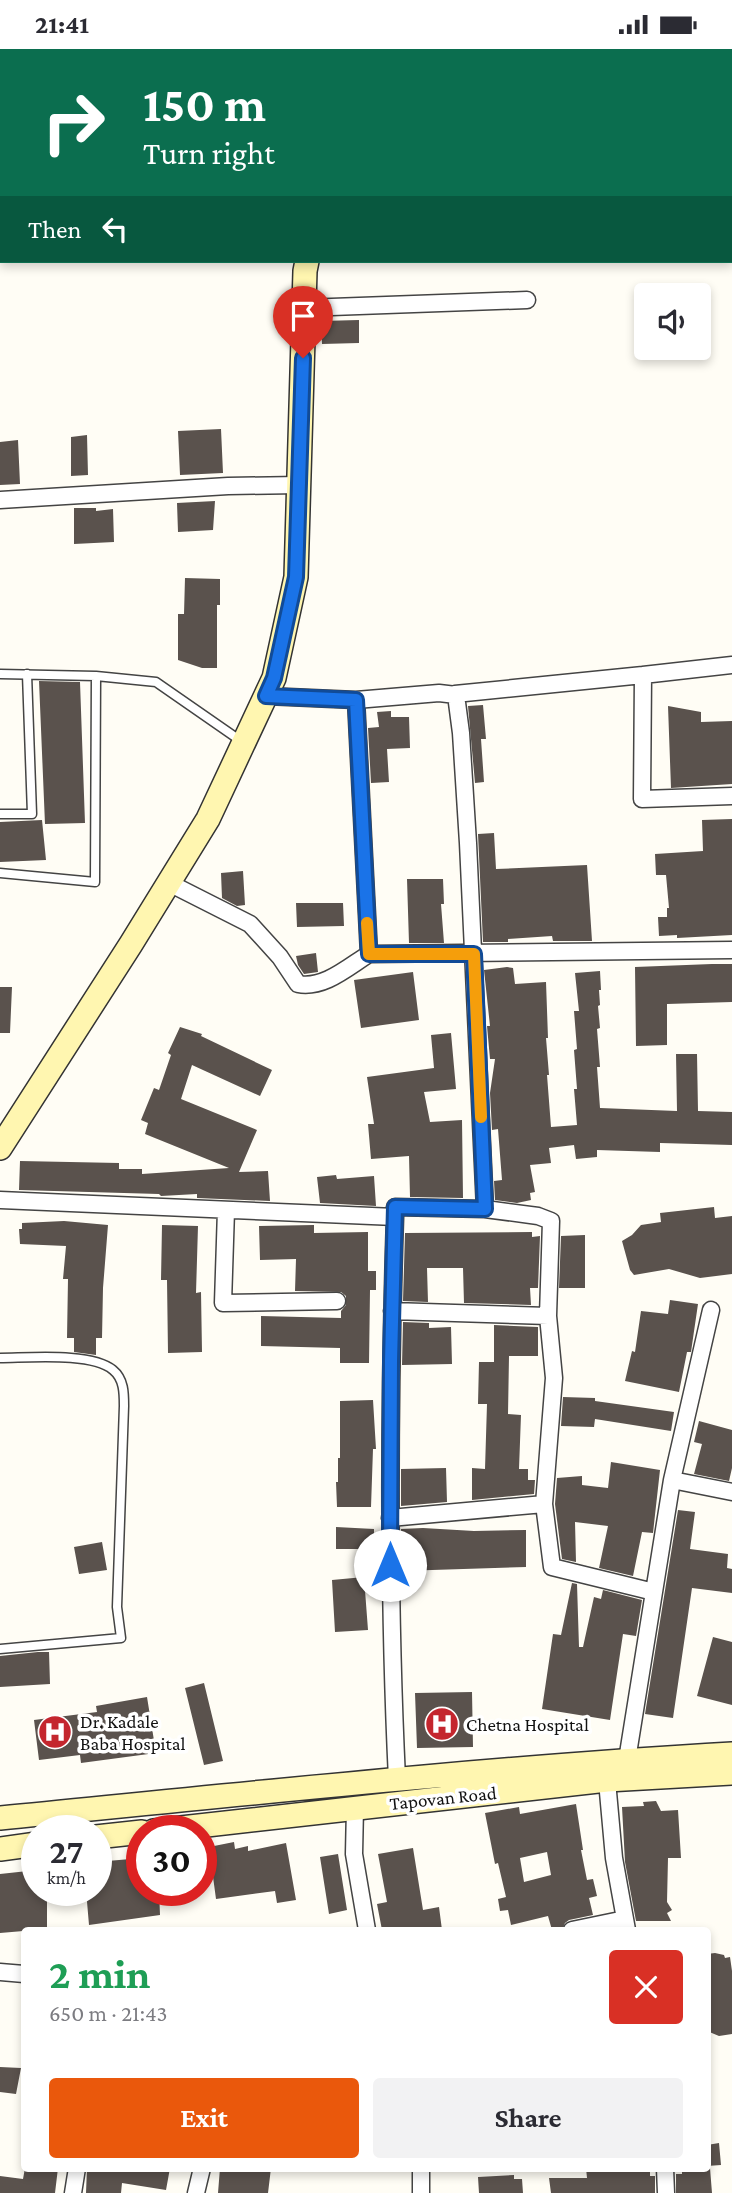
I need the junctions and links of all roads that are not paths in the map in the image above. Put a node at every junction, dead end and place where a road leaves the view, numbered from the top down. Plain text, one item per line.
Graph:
1 (307, 263) edge
2 (527, 300) dead end
3 (304, 308) junction
4 (299, 485) junction
5 (0, 500) edge
6 (732, 665) edge
7 (0, 674) edge
8 (27, 674) junction
9 (643, 675) junction
10 (96, 676) junction
11 (455, 694) junction
12 (266, 696) junction
13 (356, 700) junction
14 (243, 743) junction
15 (732, 796) edge
16 (0, 814) edge
17 (0, 873) edge
18 (169, 883) junction
19 (732, 950) edge
20 (369, 954) junction
21 (474, 954) junction
22 (0, 1148) edge
23 (0, 1200) edge
24 (485, 1209) junction
25 (226, 1210) junction
26 (395, 1217) junction
27 (337, 1301) dead end
28 (711, 1310) dead end
29 (392, 1311) junction
30 (548, 1316) junction
31 (0, 1358) edge
32 (672, 1480) junction
33 (732, 1492) edge
34 (544, 1504) junction
35 (390, 1518) junction
36 (654, 1592) junction
37 (0, 1649) edge
38 (732, 1754) edge
39 (613, 1767) junction
40 (732, 1773) edge
41 (397, 1779) junction
42 (355, 1807) junction
43 (0, 1818) edge
44 (217, 1823) edge
45 (21, 1846) edge
46 (0, 1849) edge
47 (626, 1924) edge
48 (366, 1927) edge
49 (599, 1927) edge
50 (0, 1972) edge
51 (21, 1973) edge
52 (76, 2172) edge
53 (201, 2172) edge
54 (421, 2172) edge
55 (664, 2172) edge
56 (73, 2193) edge
57 (196, 2193) edge
58 (421, 2193) edge
59 (666, 2193) edge

1 - 3 main road
2 - 3 street
3 - 4 main road
4 - 5 street
4 - 12 main road
6 - 9 street
7 - 8 lane
8 - 10 lane
8 - 16 lane
9 - 11 street
9 - 15 street
10 - 14 lane
10 - 17 lane
11 - 13 street
11 - 21 street
12 - 13 street
12 - 14 main road
13 - 20 street
14 - 18 main road
18 - 20 street
18 - 22 main road
19 - 21 street
20 - 21 street
21 - 24 street
23 - 25 street
24 - 26 street
24 - 30 street
25 - 26 street
25 - 27 street
26 - 29 street
28 - 32 street
29 - 30 street
29 - 35 street
30 - 34 street
31 - 37 lane
32 - 33 street
32 - 36 street
34 - 35 street
34 - 36 street
35 - 41 street
36 - 39 street
38 - 39 main road
39 - 40 main road, Tapovan Road
39 - 41 main road
39 - 42 main road, Tapovan Road
39 - 47 street
41 - 43 main road
42 - 44 main road, Tapovan Road
42 - 48 street
45 - 46 main road
47 - 49 street
50 - 51 street
52 - 56 street
53 - 57 street
54 - 58 street
55 - 59 street

